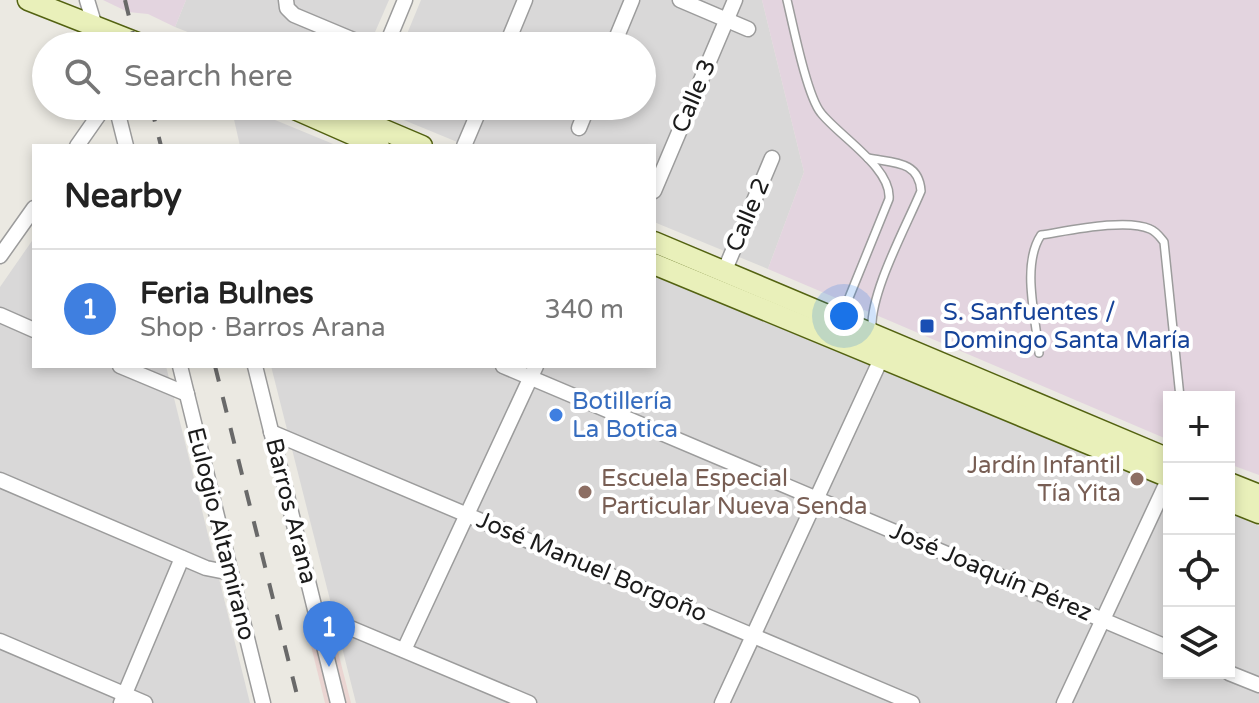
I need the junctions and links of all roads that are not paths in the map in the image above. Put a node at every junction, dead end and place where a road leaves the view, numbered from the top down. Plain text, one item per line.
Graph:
1 (87, 0) edge
2 (286, 0) edge
3 (405, 0) edge
4 (525, 0) edge
5 (632, 0) edge
6 (680, 0) edge
7 (735, 0) edge
8 (787, 0) edge
9 (35, 1) edge
10 (726, 20) junction
11 (95, 25) junction
12 (748, 29) dead end
13 (97, 32) edge
14 (112, 32) edge
15 (335, 32) edge
16 (392, 32) edge
17 (512, 32) edge
18 (619, 32) edge
19 (95, 120) edge
20 (120, 120) edge
21 (357, 120) edge
22 (358, 120) edge
23 (475, 120) edge
24 (582, 120) edge
25 (579, 128) dead end
26 (78, 144) edge
27 (126, 144) edge
28 (377, 144) edge
29 (417, 144) edge
30 (465, 144) edge
31 (772, 158) dead end
32 (866, 158) junction
33 (656, 186) edge
34 (32, 211) edge
35 (656, 243) edge
36 (0, 256) edge
37 (656, 265) edge
38 (724, 272) junction
39 (0, 315) edge
40 (845, 321) junction
41 (32, 329) edge
42 (872, 333) junction
43 (850, 345) junction
44 (1039, 353) dead end
45 (881, 359) junction
46 (125, 368) edge
47 (180, 368) edge
48 (255, 368) edge
49 (513, 368) edge
50 (534, 372) edge
51 (1179, 391) edge
52 (187, 394) junction
53 (271, 432) junction
54 (1163, 456) edge
55 (1163, 476) edge
56 (0, 480) edge
57 (1235, 485) edge
58 (1163, 491) edge
59 (1259, 495) edge
60 (817, 499) junction
61 (1235, 503) edge
62 (1259, 513) edge
63 (467, 514) junction
64 (182, 558) junction
65 (231, 573) junction
66 (317, 614) junction
67 (1103, 620) junction
68 (753, 636) junction
69 (0, 641) edge
70 (1163, 645) edge
71 (404, 650) junction
72 (1235, 675) edge
73 (1259, 685) edge
74 (122, 699) edge
75 (145, 703) edge
76 (263, 703) edge
77 (338, 703) edge
78 (529, 703) edge
79 (722, 703) edge
80 (912, 703) edge
81 (1064, 703) edge

1 - 11 street
2 - 15 street
3 - 16 street
4 - 17 street
5 - 18 street
6 - 10 street
7 - 10 street, Calle 3
8 - 32 lane
9 - 11 main road
10 - 12 street
10 - 33 street, Calle 3
11 - 13 street
11 - 14 main road
19 - 26 street
20 - 27 street
21 - 28 main road
22 - 29 main road
23 - 30 street
24 - 25 street
31 - 38 street, Calle 2
32 - 40 lane
32 - 42 lane
34 - 36 street
35 - 38 main road
37 - 43 main road
38 - 40 main road
39 - 41 street
40 - 42 main road
40 - 43 lane
42 - 45 street
42 - 54 main road
43 - 45 main road
44 - 51 lane
45 - 55 main road
45 - 60 street
46 - 52 street
47 - 52 street, Eulogio Altamirano
48 - 53 street, Barros Arana
49 - 50 street, José Joaquín Pérez
50 - 60 street, José Joaquín Pérez
50 - 63 street
52 - 65 street, Eulogio Altamirano
53 - 63 street, José Manuel Borgoño
53 - 66 street, Barros Arana
56 - 64 street
57 - 59 main road
58 - 67 street
60 - 67 street, José Joaquín Pérez
60 - 68 street
61 - 62 main road
63 - 68 street, José Manuel Borgoño
63 - 71 street
64 - 65 street
64 - 74 street
65 - 76 street, Eulogio Altamirano
66 - 71 street
66 - 77 street, Barros Arana
67 - 70 street, José Joaquín Pérez
67 - 81 street
68 - 79 street
68 - 80 street, José Manuel Borgoño
69 - 74 street
71 - 78 street
72 - 73 street
74 - 75 street

